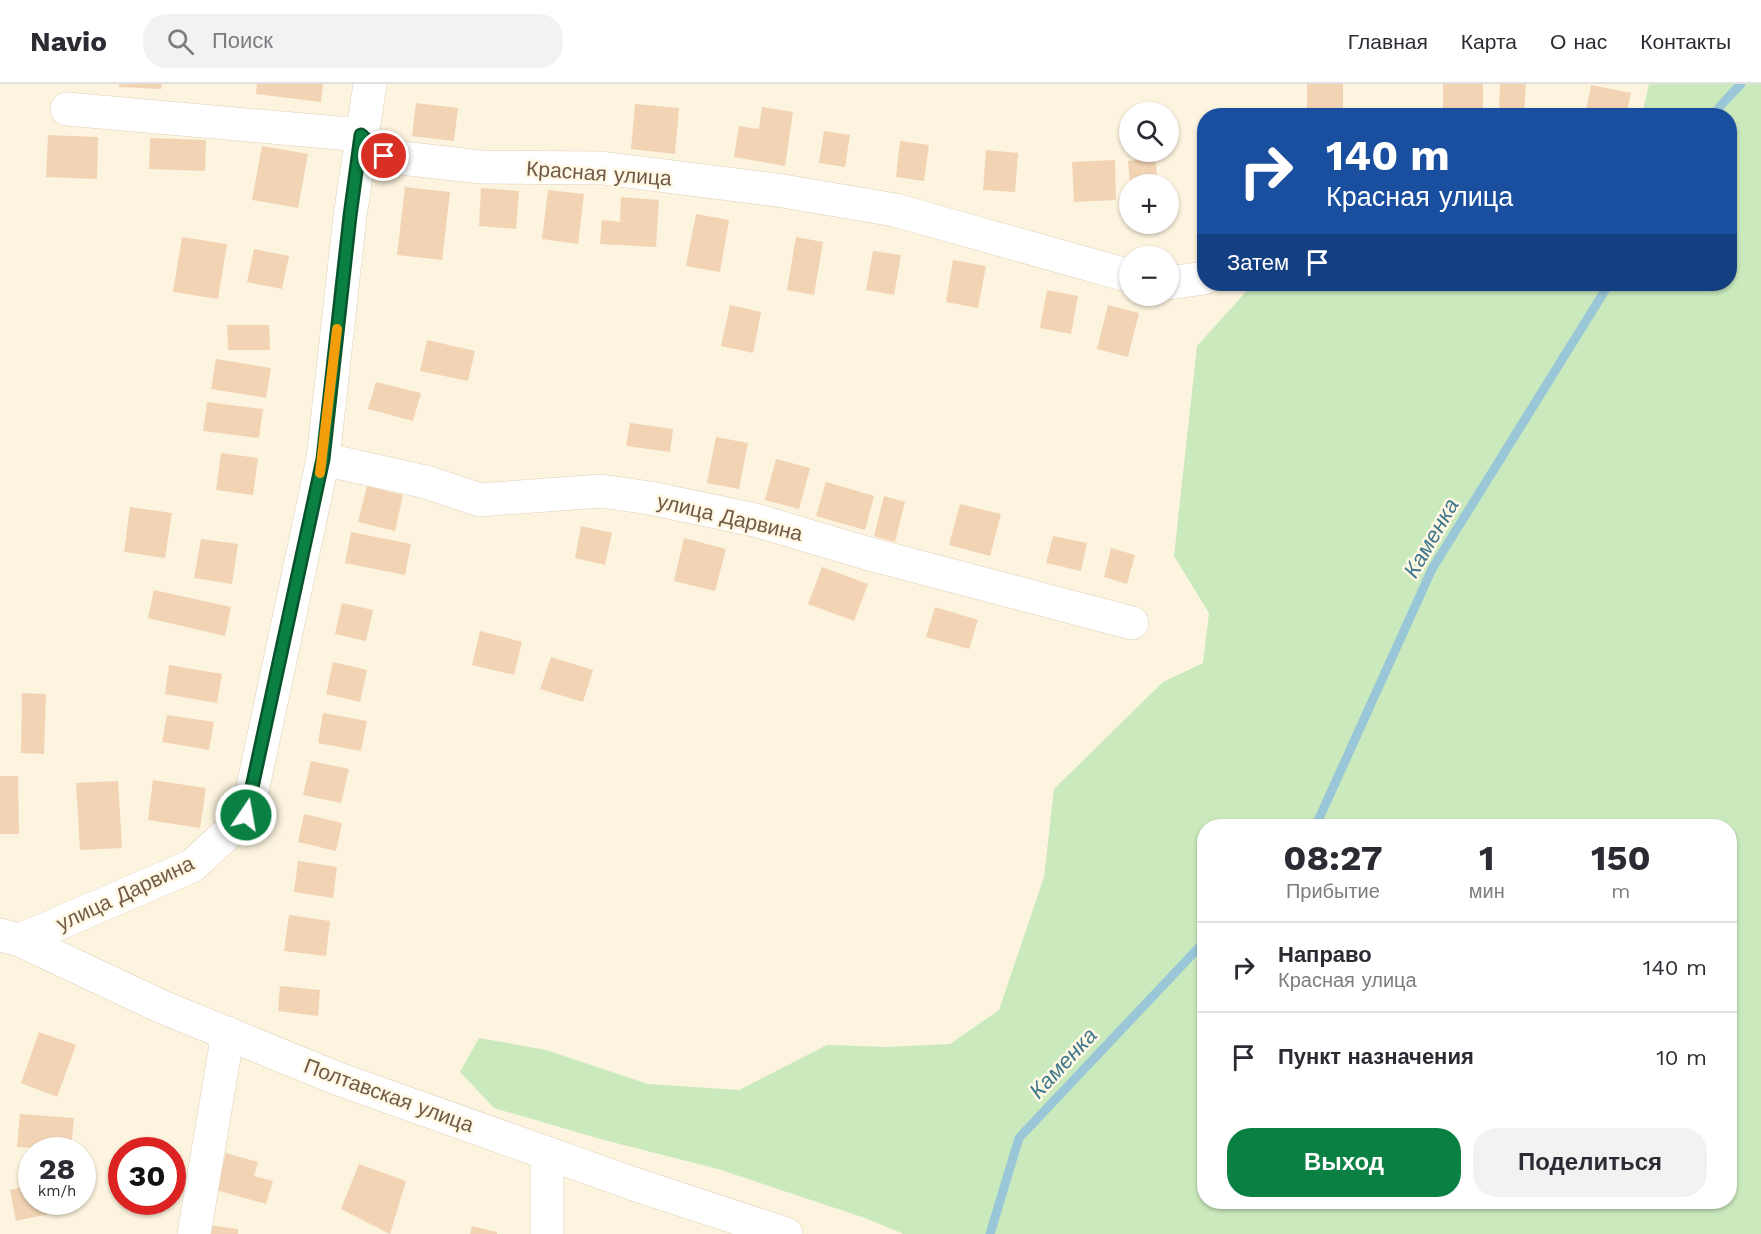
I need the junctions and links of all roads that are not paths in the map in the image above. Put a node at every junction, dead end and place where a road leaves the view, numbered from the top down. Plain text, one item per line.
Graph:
1 (370, 84) edge
2 (67, 109) dead end
3 (361, 135) junction
4 (1119, 273) edge
5 (1197, 280) edge
6 (1179, 282) edge
7 (323, 459) junction
8 (1132, 624) dead end
9 (10, 937) edge
10 (228, 1033) junction
11 (547, 1153) junction
12 (194, 1234) edge
13 (547, 1234) edge
14 (786, 1234) edge

1 - 3 street, улица Дарвина
2 - 3 street
3 - 4 street, Красная улица
3 - 7 street, улица Дарвина
5 - 6 street
7 - 8 street, улица Дарвина
7 - 9 street, улица Дарвина
9 - 10 street, Полтавская улица
10 - 11 street, Полтавская улица
10 - 12 street
11 - 13 street
11 - 14 street, Полтавская улица

